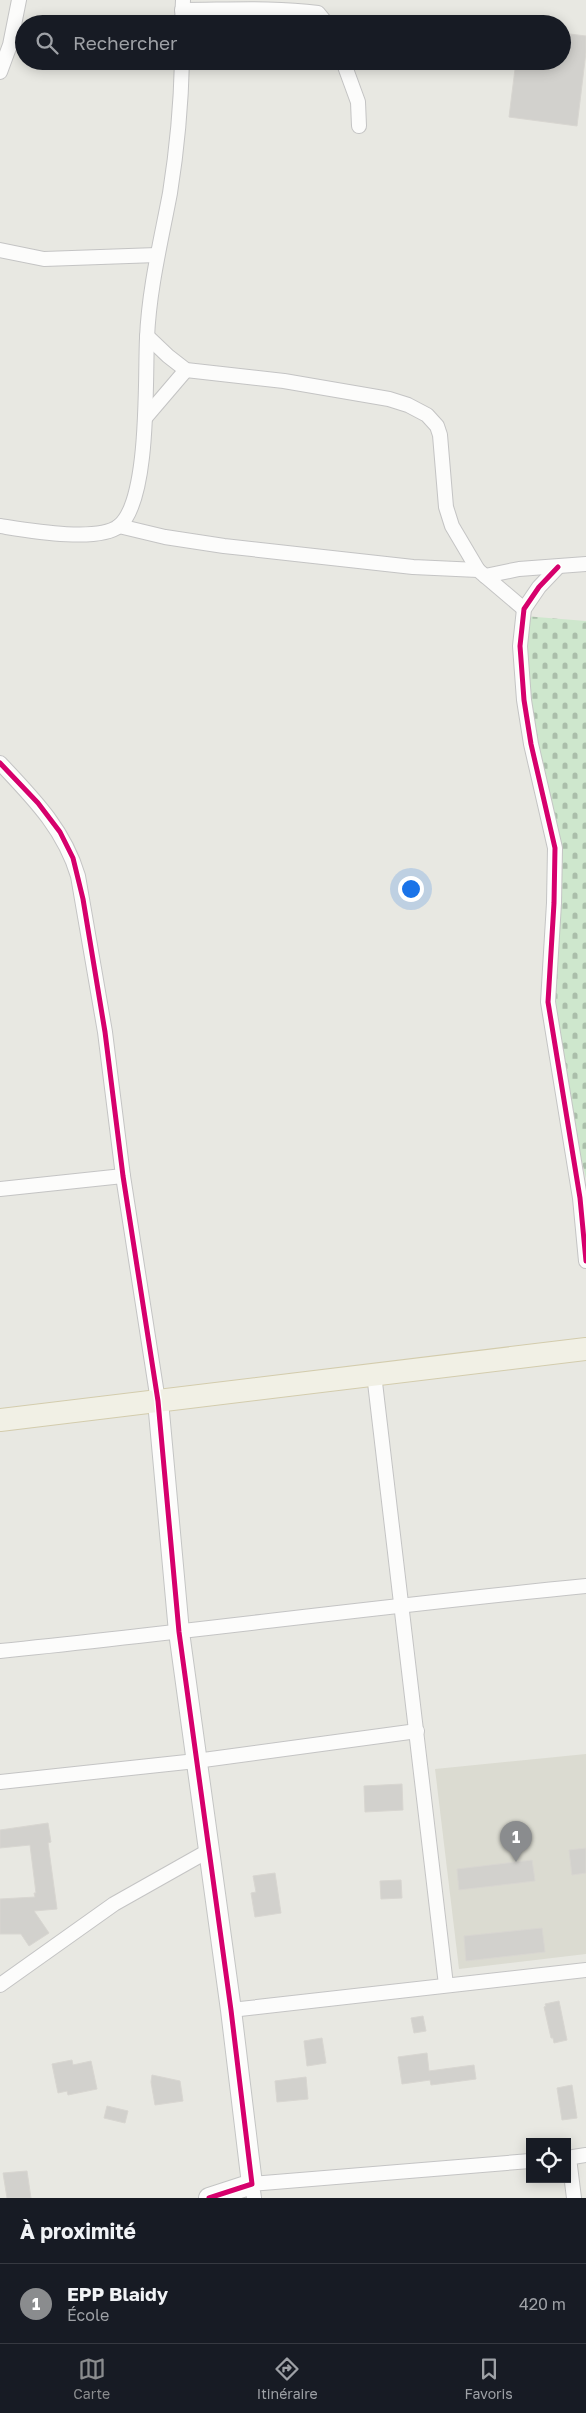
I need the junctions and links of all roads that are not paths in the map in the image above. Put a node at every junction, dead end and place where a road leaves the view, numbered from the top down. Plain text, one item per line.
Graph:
1 (19, 0) edge
2 (271, 4) edge
3 (182, 11) edge
4 (16, 15) edge
5 (320, 15) edge
6 (15, 20) edge
7 (181, 70) edge
8 (346, 70) edge
9 (0, 72) edge
10 (359, 126) dead end
11 (0, 250) edge
12 (157, 255) junction
13 (147, 336) junction
14 (186, 370) junction
15 (145, 418) junction
16 (0, 526) edge
17 (119, 526) junction
18 (586, 564) edge
19 (558, 567) junction
20 (481, 573) junction
21 (524, 609) junction
22 (0, 763) edge
23 (124, 1176) junction
24 (0, 1189) edge
25 (586, 1261) edge
26 (586, 1349) edge
27 (374, 1374) junction
28 (158, 1401) junction
29 (0, 1420) edge
30 (586, 1586) edge
31 (401, 1604) junction
32 (180, 1632) junction
33 (0, 1651) edge
34 (416, 1732) junction
35 (196, 1761) junction
36 (0, 1782) edge
37 (208, 1851) junction
38 (586, 1970) edge
39 (0, 1985) edge
40 (446, 1985) junction
41 (231, 2010) junction
42 (586, 2155) edge
43 (571, 2158) edge
44 (526, 2161) edge
45 (571, 2178) edge
46 (253, 2191) edge
47 (209, 2198) edge
48 (574, 2198) edge

1 - 4 street
2 - 3 street
2 - 5 street
6 - 9 street
7 - 12 street
8 - 10 street
11 - 12 street
12 - 13 street
13 - 14 street
13 - 15 street
14 - 15 street
14 - 20 street
15 - 17 street
16 - 17 street
17 - 20 street
18 - 19 street
19 - 20 street
19 - 21 street
20 - 21 street
21 - 25 street
22 - 23 street
23 - 24 street
23 - 28 street
26 - 27 main road
27 - 28 main road
27 - 31 street
28 - 29 main road
28 - 32 street
30 - 31 street
31 - 32 street
31 - 34 street
32 - 33 street
32 - 35 street
34 - 35 street
34 - 40 street
35 - 36 street
35 - 37 street
37 - 39 street
37 - 41 street
38 - 40 street
40 - 41 street
41 - 46 street
42 - 43 street
44 - 46 street
45 - 48 street
46 - 47 street

